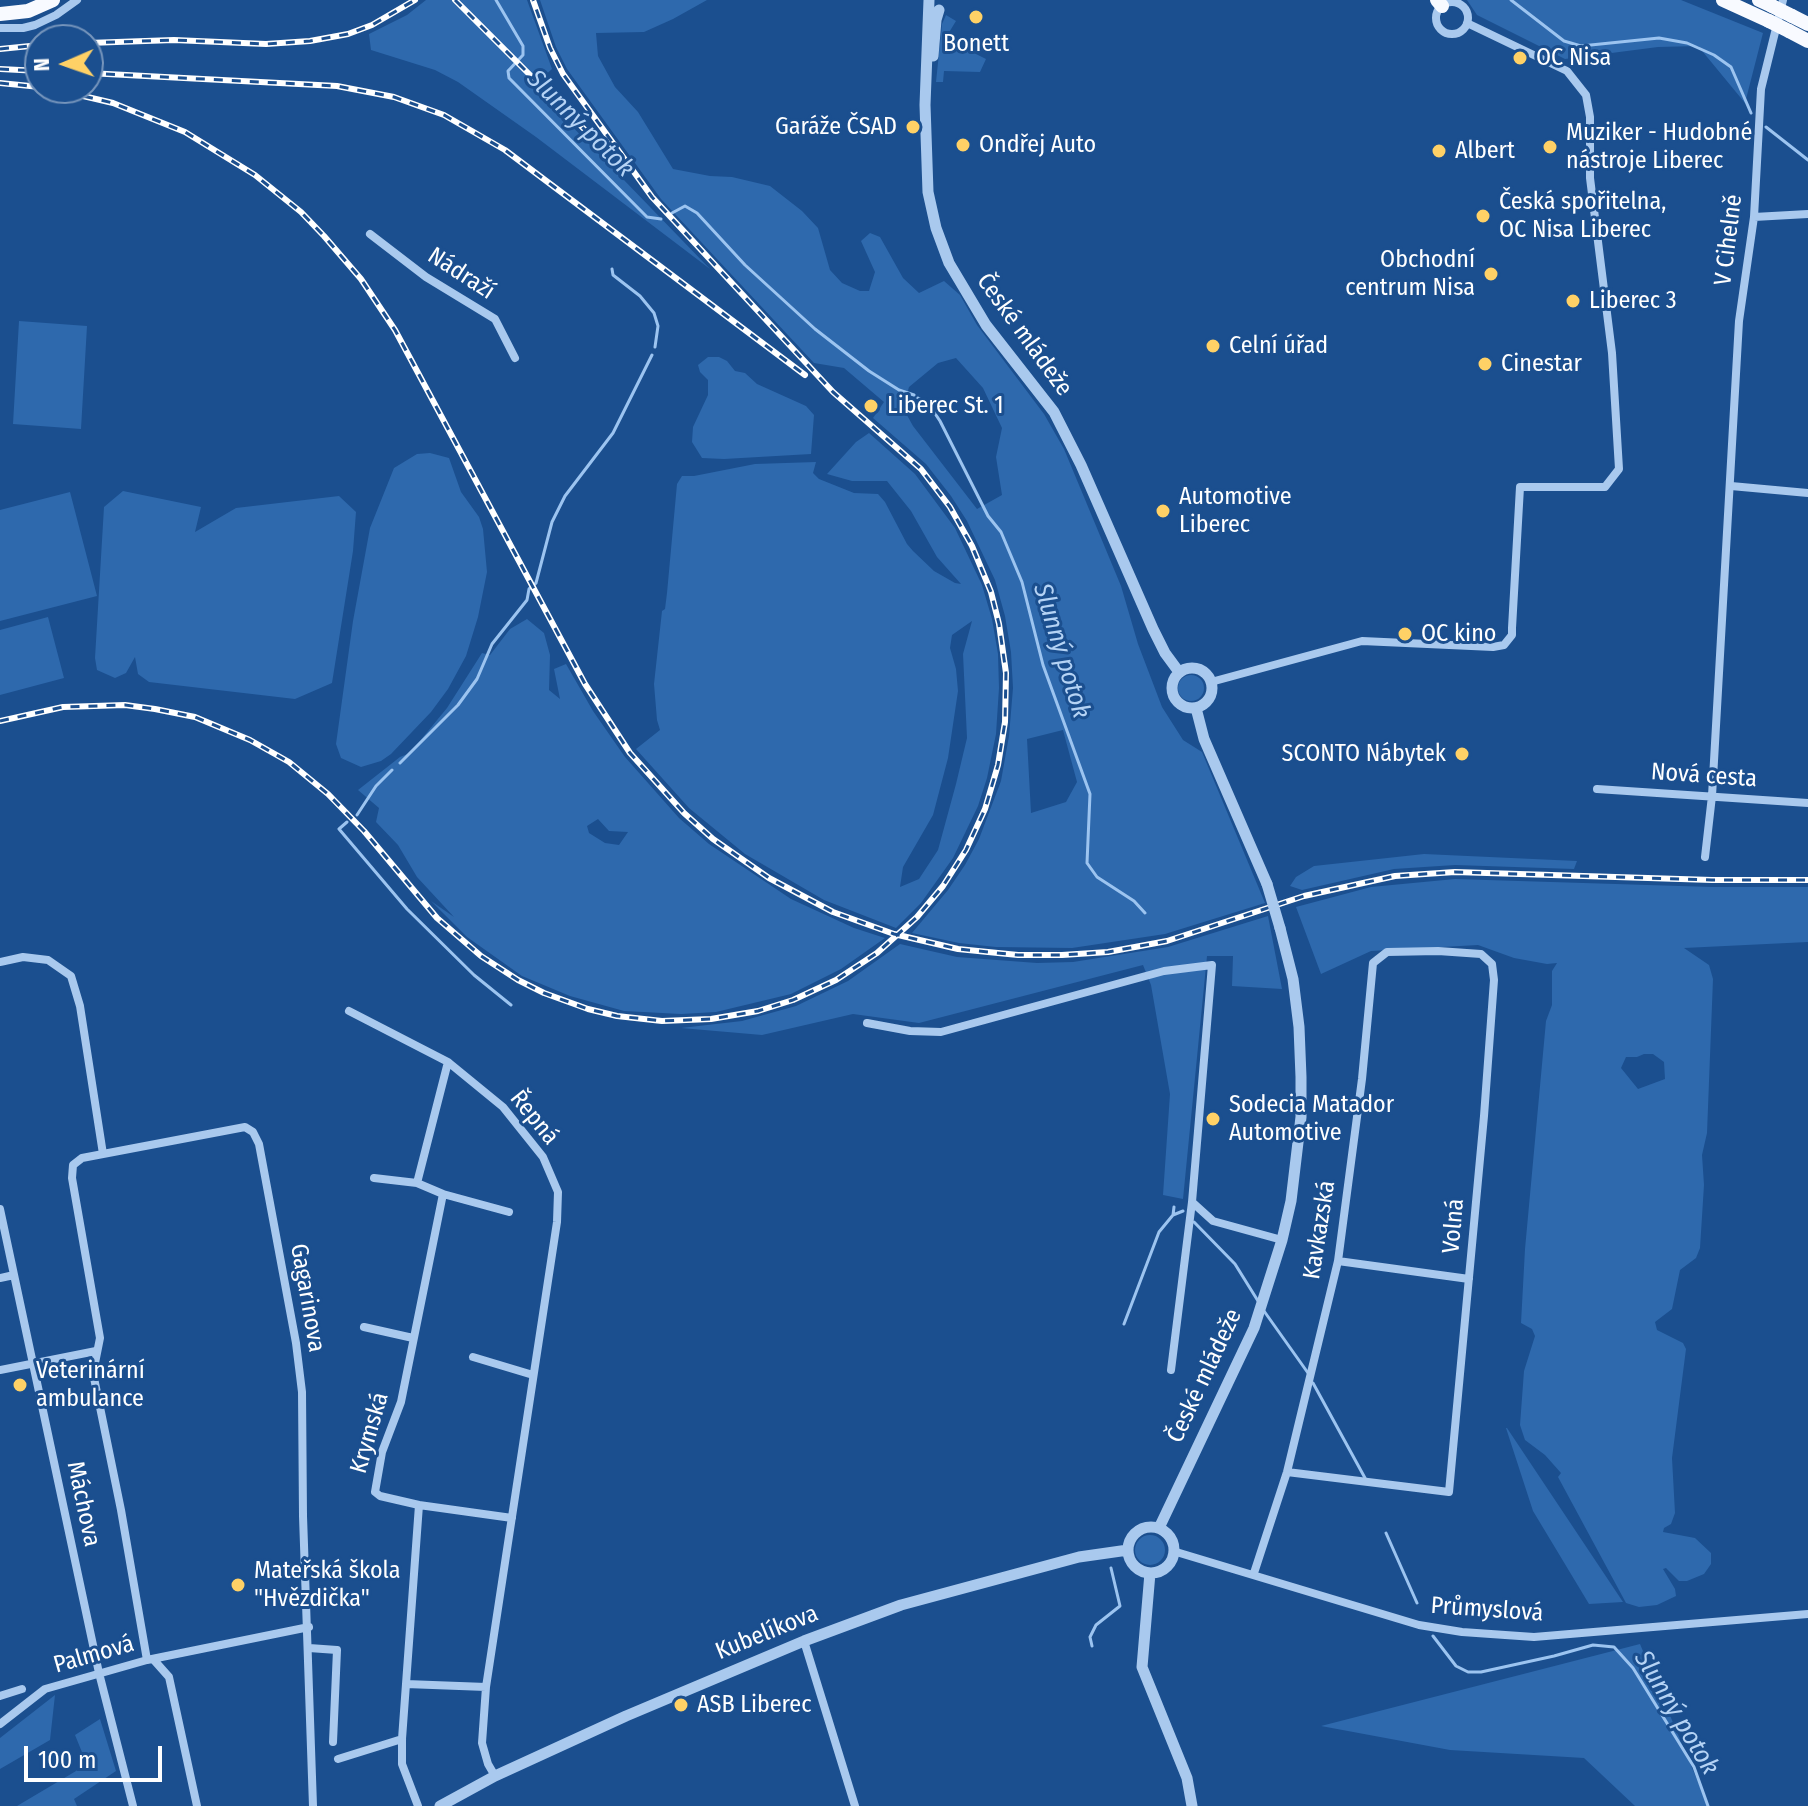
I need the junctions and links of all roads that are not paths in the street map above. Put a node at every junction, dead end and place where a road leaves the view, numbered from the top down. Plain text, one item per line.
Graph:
1 (53, 0) edge
2 (77, 0) edge
3 (929, 0) edge
4 (1723, 0) edge
5 (1440, 3) edge
6 (1771, 7) edge
7 (939, 10) dead end
8 (3, 14) edge
9 (1467, 23) junction
10 (1808, 24) edge
11 (0, 28) edge
12 (1808, 41) edge
13 (926, 71) junction
14 (1808, 214) edge
15 (1754, 217) junction
16 (370, 234) dead end
17 (515, 358) dead end
18 (1731, 486) junction
19 (1808, 493) edge
20 (1179, 672) junction
21 (1211, 682) junction
22 (1196, 708) junction
23 (1597, 789) dead end
24 (1712, 796) junction
25 (1808, 803) edge
26 (1705, 857) dead end
27 (0, 962) edge
28 (1492, 964) joint
29 (349, 1011) dead end
30 (867, 1023) dead end
31 (448, 1062) junction
32 (103, 1154) junction
33 (374, 1178) dead end
34 (417, 1183) junction
35 (443, 1194) junction
36 (1192, 1202) junction
37 (0, 1209) edge
38 (509, 1212) dead end
39 (1282, 1240) junction
40 (1338, 1261) junction
41 (14, 1275) junction
42 (0, 1278) edge
43 (1469, 1279) junction
44 (364, 1327) dead end
45 (413, 1338) junction
46 (96, 1351) junction
47 (473, 1357) dead end
48 (31, 1364) junction
49 (0, 1370) edge
50 (1171, 1370) dead end
51 (533, 1375) junction
52 (1287, 1472) junction
53 (419, 1505) junction
54 (512, 1518) junction
55 (1159, 1528) junction
56 (1128, 1550) junction
57 (1173, 1551) junction
58 (1150, 1573) junction
59 (1254, 1573) junction
60 (1808, 1614) edge
61 (309, 1627) junction
62 (804, 1641) junction
63 (309, 1648) junction
64 (150, 1660) junction
65 (99, 1673) junction
66 (406, 1684) junction
67 (486, 1687) junction
68 (22, 1689) dead end
69 (0, 1696) edge
70 (0, 1724) edge
71 (402, 1739) junction
72 (333, 1742) dead end
73 (338, 1759) dead end
74 (495, 1776) junction
75 (133, 1806) edge
76 (197, 1806) edge
77 (313, 1806) edge
78 (418, 1806) edge
79 (440, 1806) edge
80 (855, 1806) edge
81 (1192, 1806) edge

1 - 8 highway
2 - 11 street
3 - 13 street, České mládeže
4 - 6 highway
5 - 9 street
5 - 9 street
6 - 10 highway, bridge
6 - 12 highway, bridge
6 - 15 street, V Cihelně
7 - 13 street
9 - 21 street
13 - 20 street, České mládeže
14 - 15 street
15 - 18 street, V Cihelně
16 - 17 street, Nádraží
18 - 19 street
18 - 24 street, V Cihelně
20 - 21 street
20 - 22 street, České mládeže
21 - 22 street
22 - 39 street, České mládeže, bridge
23 - 24 street, Nová cesta
24 - 25 street, Nová cesta
24 - 26 street, V Cihelně
27 - 32 street
28 - 40 street, Kavkazská
28 - 43 street, Volná
29 - 31 street, Řepná
30 - 36 street, České mládeže
31 - 34 street
31 - 51 street, Řepná
32 - 46 street, Gagarinova
32 - 61 street, Gagarinova
33 - 34 street
34 - 35 street
35 - 38 street
35 - 45 street, Krymská
36 - 39 street
36 - 50 street, České mládeže
37 - 41 street, Máchova
39 - 55 street, České mládeže
40 - 43 street
40 - 52 street, Kavkazská
41 - 42 street
41 - 48 street, Máchova
43 - 52 street, Volná
44 - 45 street
45 - 53 street, Krymská
46 - 48 street
46 - 64 street, Gagarinova
47 - 51 street
48 - 49 street
48 - 65 street, Máchova
51 - 54 street, Řepná
52 - 59 street, Kavkazská
53 - 54 street, Krymská
53 - 66 street
54 - 67 street, Řepná
55 - 56 street
55 - 57 street
56 - 58 street
56 - 62 street, Kubelíkova
57 - 58 street
57 - 59 street, Průmyslová
58 - 81 street
59 - 60 street, Průmyslová
61 - 63 street, Gagarinova
61 - 64 street
62 - 74 street, Kubelíkova
62 - 80 street
63 - 72 street
63 - 77 street, Gagarinova
64 - 65 street, Palmová
64 - 76 street, Gagarinova
65 - 70 street, Palmová
65 - 75 street, Máchova
66 - 67 street
66 - 71 street
67 - 74 street, Řepná
68 - 69 street
71 - 73 street
71 - 78 street
74 - 79 street, Kubelíkova

